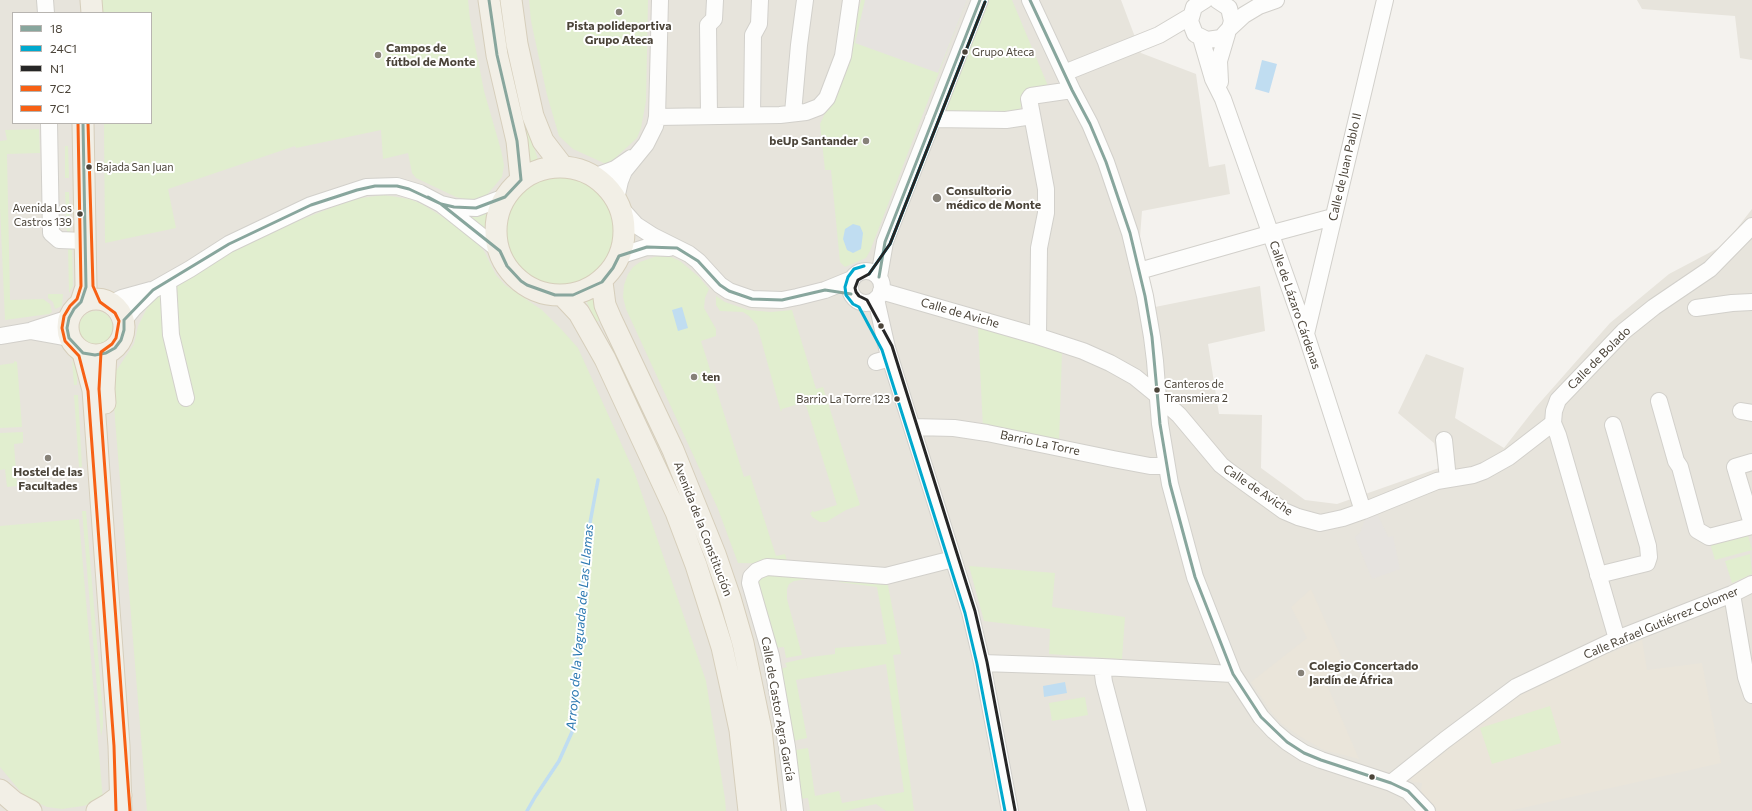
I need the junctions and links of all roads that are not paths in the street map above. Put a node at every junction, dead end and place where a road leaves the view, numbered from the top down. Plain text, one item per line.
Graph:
1 (46, 0) edge
2 (81, 0) edge
3 (91, 0) edge
4 (489, 0) edge
5 (511, 0) edge
6 (660, 0) edge
7 (715, 0) edge
8 (760, 0) edge
9 (805, 0) edge
10 (851, 0) edge
11 (980, 0) edge
12 (1030, 0) edge
13 (1275, 0) edge
14 (1283, 0) edge
15 (1385, 0) edge
16 (1225, 1) edge
17 (1195, 6) edge
18 (46, 12) edge
19 (81, 12) edge
20 (92, 12) edge
21 (1229, 31) junction
22 (1159, 35) junction
23 (1198, 36) junction
24 (1064, 73) junction
25 (1072, 90) junction
26 (1223, 99) junction
27 (793, 114) junction
28 (752, 115) junction
29 (709, 116) junction
30 (1032, 116) junction
31 (657, 117) junction
32 (933, 119) junction
33 (49, 124) edge
34 (83, 124) edge
35 (93, 124) edge
36 (637, 154) junction
37 (563, 167) junction
38 (596, 176) junction
39 (520, 180) junction
40 (505, 197) junction
41 (617, 202) junction
42 (441, 204) junction
43 (1334, 217) junction
44 (1752, 226) edge
45 (1270, 234) junction
46 (86, 241) junction
47 (677, 248) junction
48 (500, 251) junction
49 (619, 256) junction
50 (1139, 271) junction
51 (168, 282) junction
52 (602, 282) junction
53 (867, 288) junction
54 (153, 290) junction
55 (563, 296) junction
56 (108, 301) junction
57 (1752, 302) edge
58 (1696, 308) dead end
59 (124, 320) junction
60 (76, 327) junction
61 (1306, 334) junction
62 (0, 336) edge
63 (1038, 336) junction
64 (106, 353) junction
65 (1158, 395) junction
66 (186, 398) dead end
67 (1659, 401) dead end
68 (1553, 423) junction
69 (1613, 425) dead end
70 (912, 427) junction
71 (1444, 440) dead end
72 (1752, 462) edge
73 (1166, 466) junction
74 (1448, 478) junction
75 (1363, 511) junction
76 (1752, 525) edge
77 (953, 559) junction
78 (1598, 575) junction
79 (1752, 584) edge
80 (1732, 594) junction
81 (1617, 639) junction
82 (982, 663) junction
83 (1102, 667) junction
84 (1233, 674) junction
85 (1752, 695) edge
86 (1391, 783) junction
87 (0, 790) edge
88 (0, 795) edge
89 (121, 803) edge
90 (13, 811) edge
91 (31, 811) edge
92 (97, 811) edge
93 (135, 811) edge
94 (749, 811) edge
95 (770, 811) edge
96 (795, 811) edge
97 (1010, 811) edge
98 (1138, 811) edge
99 (1427, 811) edge

1 - 18 street
2 - 19 main road
3 - 20 main road
4 - 39 main road
5 - 37 main road
6 - 31 street
7 - 29 street
8 - 28 street
9 - 27 street
10 - 27 street
11 - 32 street
12 - 24 street
13 - 14 street
13 - 21 street
15 - 43 street, Calle de Juan Pablo II
16 - 21 street
17 - 22 street
17 - 23 street, Calle de Lázaro Cárdenas
21 - 23 street
21 - 26 street, Calle de Lázaro Cárdenas
22 - 23 street
22 - 24 street
23 - 26 street, Calle de Lázaro Cárdenas
24 - 25 street
25 - 30 street
25 - 50 street
26 - 45 street, Calle de Lázaro Cárdenas
27 - 28 street
28 - 29 street
29 - 31 street
30 - 32 street
30 - 63 street
31 - 36 street
32 - 53 street
33 - 46 street
34 - 46 main road
35 - 56 main road
36 - 38 street
36 - 41 street
37 - 38 main road
37 - 39 main road
38 - 41 main road
39 - 40 main road
40 - 42 street
40 - 48 main road
41 - 47 street
41 - 49 main road
42 - 48 street
42 - 51 street
43 - 45 street
43 - 61 street, Calle de Juan Pablo II
44 - 68 street, Calle de Bolado
45 - 50 street
45 - 61 street, Calle de Lázaro Cárdenas
46 - 60 main road
47 - 49 street
47 - 53 street
48 - 55 main road
49 - 52 main road
50 - 65 street
51 - 54 street
51 - 66 street
52 - 55 main road
52 - 95 main road, Avenida de la Constitución
53 - 63 street, Calle de Aviche
53 - 70 street
54 - 56 street
54 - 59 street
55 - 94 main road, Avenida de la Constitución
56 - 59 main road
56 - 60 main road
57 - 58 street
59 - 64 main road
60 - 62 street
60 - 64 main road
60 - 89 main road
61 - 75 street, Calle de Lázaro Cárdenas
63 - 65 street, Calle de Aviche
64 - 93 main road
65 - 73 street
65 - 75 street, Calle de Aviche
67 - 76 street
68 - 74 street
68 - 78 street
69 - 78 street
70 - 73 street, Barrio La Torre
70 - 77 street
71 - 74 street
72 - 76 street
73 - 84 street
74 - 75 street
77 - 82 street
77 - 96 street, Calle de Castor Agra García
78 - 81 street
79 - 80 street, Calle Rafael Gutiérrez Colomer
80 - 81 street, Calle Rafael Gutiérrez Colomer
80 - 85 street
81 - 86 street, Calle Rafael Gutiérrez Colomer
82 - 83 street
82 - 97 street
83 - 84 street
83 - 98 street
84 - 86 street
86 - 99 street
87 - 91 main road
88 - 90 main road
89 - 92 main road

